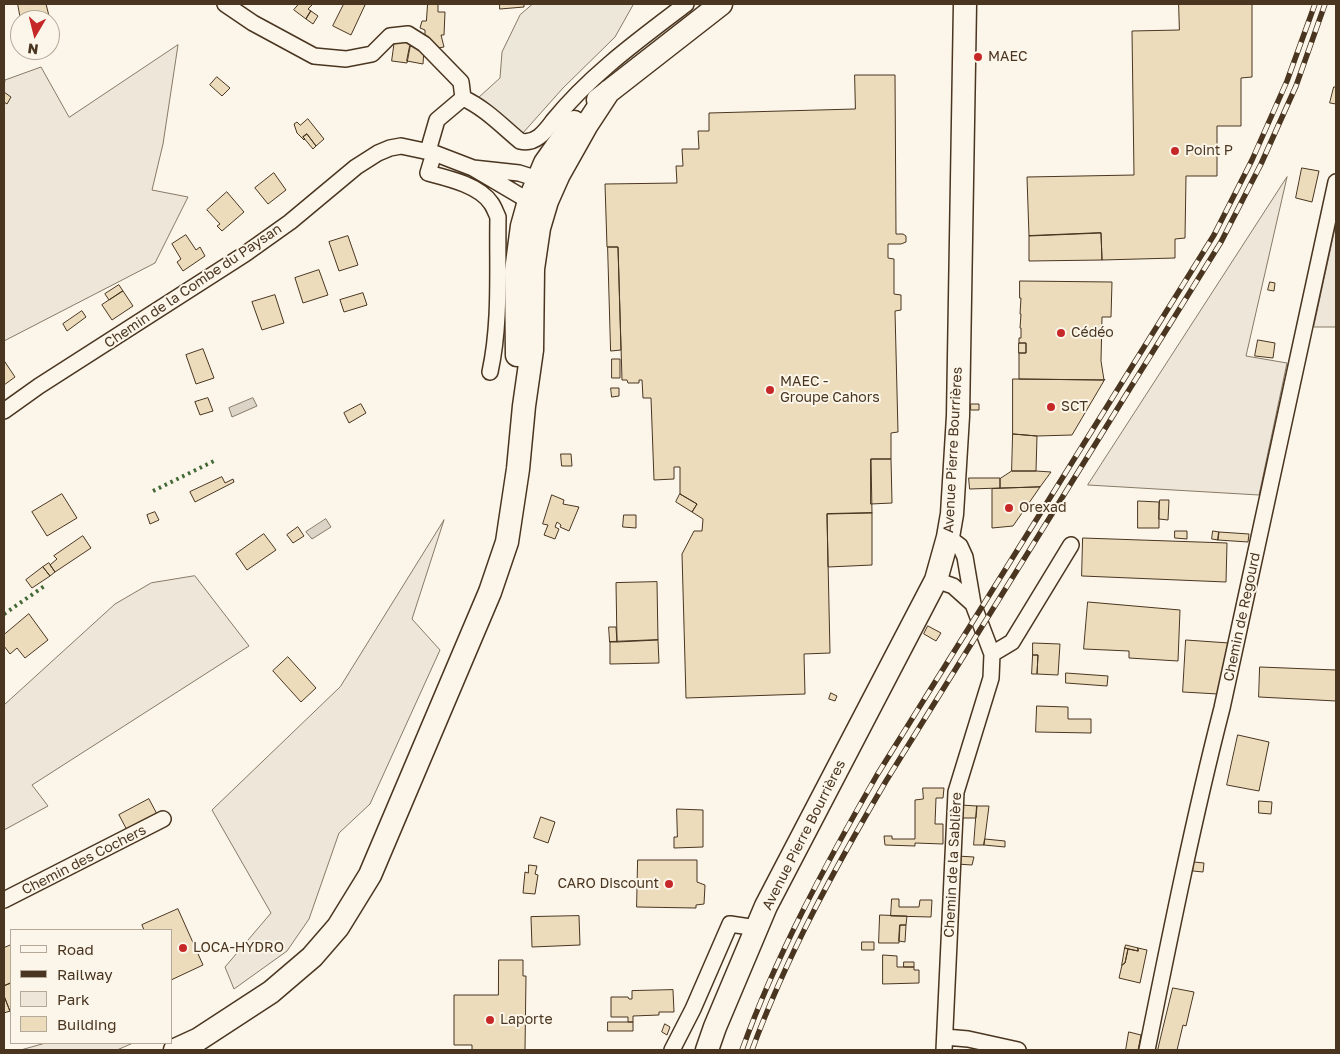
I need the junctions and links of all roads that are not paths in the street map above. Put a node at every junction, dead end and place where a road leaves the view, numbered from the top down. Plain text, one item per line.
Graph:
1 (225, 4) edge
2 (686, 4) edge
3 (722, 4) edge
4 (965, 4) edge
5 (609, 91) junction
6 (463, 98) junction
7 (431, 152) junction
8 (473, 168) junction
9 (538, 179) junction
10 (1336, 182) edge
11 (538, 201) junction
12 (490, 372) dead end
13 (4, 411) edge
14 (948, 537) junction
15 (1071, 545) dead end
16 (936, 580) junction
17 (973, 604) junction
18 (992, 654) junction
19 (163, 819) dead end
20 (4, 900) edge
21 (757, 928) junction
22 (945, 1044) edge
23 (175, 1050) edge
24 (672, 1050) edge
25 (707, 1050) edge
26 (1018, 1050) edge
27 (1147, 1050) edge

1 - 6 street
2 - 6 street
3 - 5 main road
4 - 14 main road, Avenue Pierre Bourrières
5 - 9 main road
5 - 11 main road
6 - 7 street
7 - 8 street, Chemin de la Combe du Paysan
7 - 12 street
7 - 13 street, Chemin de la Combe du Paysan
8 - 9 street, Chemin de la Combe du Paysan
8 - 11 street, Chemin de la Combe du Paysan
9 - 11 main road
10 - 27 street, Chemin de Regourd
11 - 23 main road
14 - 16 main road, Avenue Pierre Bourrières
14 - 17 street, Chemin de la Sablière
15 - 18 street
16 - 17 street, Chemin de la Sablière
16 - 21 main road, Avenue Pierre Bourrières
17 - 18 street, Chemin de la Sablière
18 - 22 street, Chemin de la Sablière
19 - 20 street, Chemin des Cochers
21 - 24 street
21 - 25 main road, Avenue Pierre Bourrières
22 - 26 street

